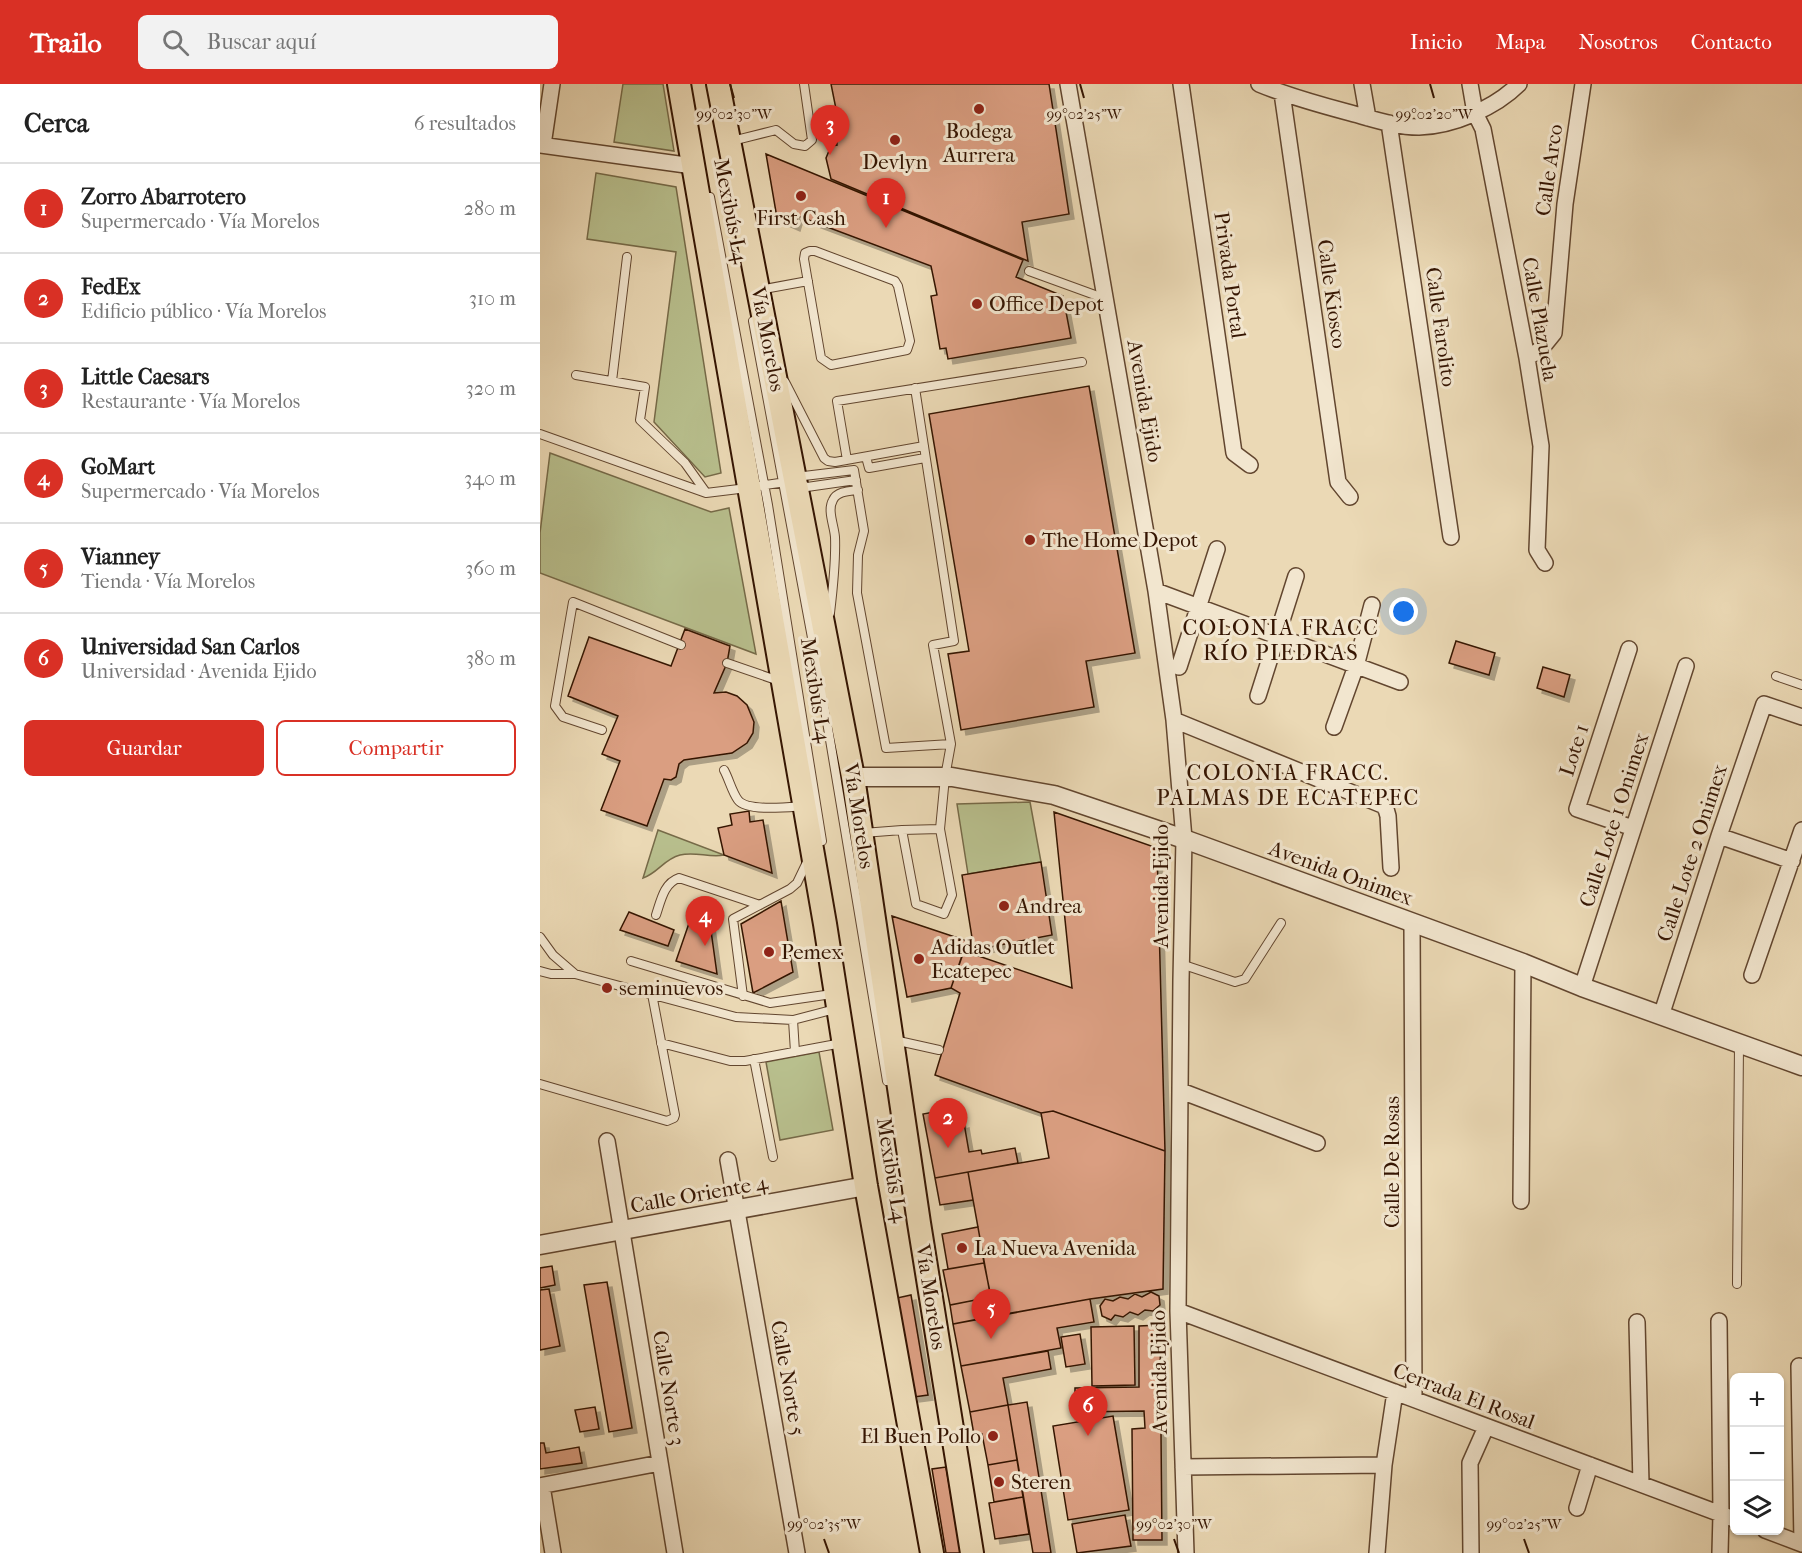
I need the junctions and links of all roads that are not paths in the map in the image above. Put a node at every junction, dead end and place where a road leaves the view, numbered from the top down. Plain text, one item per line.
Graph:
1 (552, 84) edge
2 (679, 84) edge
3 (687, 84) edge
4 (712, 84) edge
5 (718, 84) edge
6 (804, 84) edge
7 (1068, 84) edge
8 (1182, 84) edge
9 (1260, 84) edge
10 (1362, 84) edge
11 (1470, 84) edge
12 (1519, 84) edge
13 (1583, 84) edge
14 (1281, 93) junction
15 (1475, 113) junction
16 (1368, 118) junction
17 (1389, 123) junction
18 (696, 129) dead end
19 (729, 142) junction
20 (542, 145) edge
21 (693, 166) junction
22 (707, 185) dead end
23 (740, 246) dead end
24 (627, 257) dead end
25 (1029, 271) dead end
26 (808, 281) junction
27 (758, 290) junction
28 (1106, 299) junction
29 (752, 313) dead end
30 (771, 354) junction
31 (1527, 358) junction
32 (1082, 362) dead end
33 (576, 375) dead end
34 (612, 381) junction
35 (915, 388) junction
36 (540, 434) edge
37 (924, 446) junction
38 (866, 457) junction
39 (925, 458) junction
40 (847, 460) junction
41 (1250, 465) dead end
42 (789, 481) junction
43 (756, 487) junction
44 (858, 490) junction
45 (706, 493) junction
46 (1350, 497) dead end
47 (1451, 537) dead end
48 (1217, 549) dead end
49 (1545, 563) dead end
50 (1296, 576) dead end
51 (1156, 591) junction
52 (1372, 605) dead end
53 (1198, 608) junction
54 (1277, 637) junction
55 (827, 644) junction
56 (681, 645) dead end
57 (1629, 649) dead end
58 (727, 663) dead end
59 (1356, 666) junction
60 (1686, 666) dead end
61 (1179, 667) dead end
62 (1776, 676) dead end
63 (1400, 682) dead end
64 (783, 683) junction
65 (1802, 685) edge
66 (1257, 696) dead end
67 (1802, 717) edge
68 (1174, 720) junction
69 (1334, 727) dead end
70 (602, 730) dead end
71 (951, 744) junction
72 (724, 770) dead end
73 (853, 777) junction
74 (945, 777) junction
75 (804, 806) junction
76 (1633, 828) junction
77 (940, 829) junction
78 (902, 830) junction
79 (1802, 830) edge
80 (862, 833) junction
81 (1719, 836) junction
82 (1184, 840) junction
83 (818, 850) junction
84 (1792, 861) junction
85 (1391, 868) dead end
86 (760, 905) junction
87 (656, 915) dead end
88 (1281, 923) dead end
89 (1412, 924) junction
90 (540, 937) edge
91 (631, 961) dead end
92 (1523, 963) junction
93 (1181, 964) junction
94 (540, 971) edge
95 (575, 974) junction
96 (1752, 975) dead end
97 (1582, 987) junction
98 (652, 994) junction
99 (743, 996) junction
100 (837, 1001) junction
101 (1661, 1016) junction
102 (793, 1020) junction
103 (892, 1039) junction
104 (661, 1042) junction
105 (843, 1043) junction
106 (1739, 1044) junction
107 (939, 1050) dead end
108 (795, 1052) junction
109 (754, 1059) junction
110 (1802, 1065) edge
111 (540, 1084) edge
112 (888, 1087) dead end
113 (1181, 1091) junction
114 (607, 1141) dead end
115 (1317, 1143) dead end
116 (773, 1157) dead end
117 (728, 1160) dead end
118 (904, 1180) dead end
119 (866, 1186) junction
120 (1521, 1201) dead end
121 (738, 1209) junction
122 (622, 1230) junction
123 (540, 1245) edge
124 (1737, 1284) dead end
125 (1178, 1311) junction
126 (1719, 1321) dead end
127 (1637, 1322) dead end
128 (901, 1332) dead end
129 (1799, 1366) dead end
130 (1395, 1392) junction
131 (1414, 1400) junction
132 (1486, 1427) junction
133 (660, 1463) junction
134 (1384, 1465) junction
135 (1590, 1465) junction
136 (1183, 1467) junction
137 (1641, 1484) junction
138 (541, 1486) edge
139 (1577, 1508) dead end
140 (1728, 1517) edge
141 (1778, 1535) edge
142 (1802, 1544) edge
143 (553, 1553) edge
144 (675, 1553) edge
145 (797, 1553) edge
146 (932, 1553) edge
147 (939, 1553) edge
148 (964, 1553) edge
149 (972, 1553) edge
150 (1185, 1553) edge
151 (1377, 1553) edge
152 (1471, 1553) edge
153 (1720, 1553) edge

1 - 20 street
2 - 21 main road, Vía Morelos
3 - 18 lane
4 - 23 lane, Mexibús L4
5 - 19 main road, Vía Morelos
6 - 19 lane
7 - 28 street, Avenida Ejido
8 - 41 street, Privada Portal
9 - 14 street
10 - 16 street
11 - 15 street, Calle Plazuela
12 - 15 street
13 - 31 street, Calle Arco
14 - 16 street
14 - 46 street, Calle Kiosco
15 - 17 street
15 - 31 street, Calle Plazuela
16 - 17 street
17 - 47 street, Calle Farolito
19 - 27 main road, Vía Morelos
20 - 21 street
21 - 43 main road, Vía Morelos
22 - 43 lane, Mexibús L4
24 - 34 lane
25 - 28 lane
26 - 26 lane
26 - 27 lane
27 - 30 main road, Vía Morelos
28 - 51 street, Avenida Ejido
29 - 42 lane, Mexibús L4
30 - 40 lane
30 - 42 main road, Vía Morelos
31 - 49 street, Calle Plazuela
32 - 35 lane
33 - 34 lane
34 - 45 lane
35 - 37 lane
35 - 40 lane
36 - 45 lane
37 - 38 lane
37 - 39 lane
38 - 39 lane
38 - 40 lane
39 - 71 lane
42 - 43 lane
42 - 44 lane
42 - 55 main road, Vía Morelos
42 - 112 lane, Mexibús L4
43 - 45 lane
43 - 64 main road, Vía Morelos
43 - 83 lane, Mexibús L4
44 - 55 lane
44 - 71 lane
48 - 53 street
50 - 54 street
51 - 53 street
51 - 68 street, Avenida Ejido
52 - 59 street
53 - 54 street
53 - 61 street
54 - 59 street
54 - 66 street
55 - 73 main road, Vía Morelos
56 - 70 lane
57 - 76 street, Lote 1
58 - 64 lane
59 - 63 street
59 - 69 street
60 - 76 street, Calle Lote 1 Onimex
62 - 65 lane
64 - 75 main road, Vía Morelos
67 - 81 street, Calle Lote 2 Onimex
68 - 82 street, Avenida Ejido
68 - 85 street
71 - 74 lane
72 - 75 lane
73 - 74 street, Avenida Onimex
73 - 80 main road, Vía Morelos
74 - 77 lane
74 - 82 street, Avenida Onimex
75 - 83 main road, Vía Morelos
76 - 97 street, Calle Lote 1 Onimex
77 - 78 lane
77 - 78 lane
78 - 80 lane
79 - 84 street
80 - 103 main road, Vía Morelos
81 - 84 street
81 - 101 street, Calle Lote 2 Onimex
82 - 89 street, Avenida Onimex
82 - 93 street, Avenida Ejido
83 - 86 lane
83 - 100 main road, Vía Morelos
84 - 96 street
86 - 87 lane
86 - 99 lane
88 - 93 lane
89 - 92 street, Avenida Onimex
89 - 131 street, Calle De Rosas
90 - 95 lane
91 - 99 lane
92 - 97 street, Avenida Onimex
92 - 120 street
93 - 113 street, Avenida Ejido
94 - 95 lane
95 - 98 lane
97 - 101 street, Avenida Onimex
98 - 102 lane
98 - 104 lane
99 - 100 lane
100 - 102 lane
100 - 105 main road, Vía Morelos
101 - 106 street, Avenida Onimex
102 - 108 lane
103 - 107 lane
103 - 149 main road, Vía Morelos
104 - 109 lane
104 - 111 lane
105 - 108 lane
105 - 119 main road, Vía Morelos
106 - 110 street, Avenida Onimex
106 - 124 lane
108 - 109 lane
109 - 116 lane
113 - 115 street
113 - 125 street, Avenida Ejido
114 - 122 street, Calle Norte 3
117 - 121 street, Calle Norte 5
118 - 148 lane, Mexibús L4
119 - 121 street, Calle Oriente 4
119 - 146 main road, Vía Morelos
121 - 122 street, Calle Oriente 4
121 - 145 street, Calle Norte 5
122 - 123 street, Calle Oriente 4
122 - 133 street, Calle Norte 3
125 - 130 street, Cerrada El Rosal
125 - 136 street, Avenida Ejido
126 - 140 street
127 - 137 street
128 - 147 lane
129 - 142 street
130 - 131 street, Cerrada El Rosal
130 - 134 street
131 - 132 street, Cerrada El Rosal
132 - 135 street, Cerrada El Rosal
132 - 152 street
133 - 138 street
133 - 144 street, Calle Norte 3
134 - 136 street
134 - 151 street
135 - 137 street, Cerrada El Rosal
135 - 139 street
136 - 150 street, Avenida Ejido
137 - 140 street, Cerrada El Rosal
138 - 143 street
140 - 153 street
141 - 142 street

